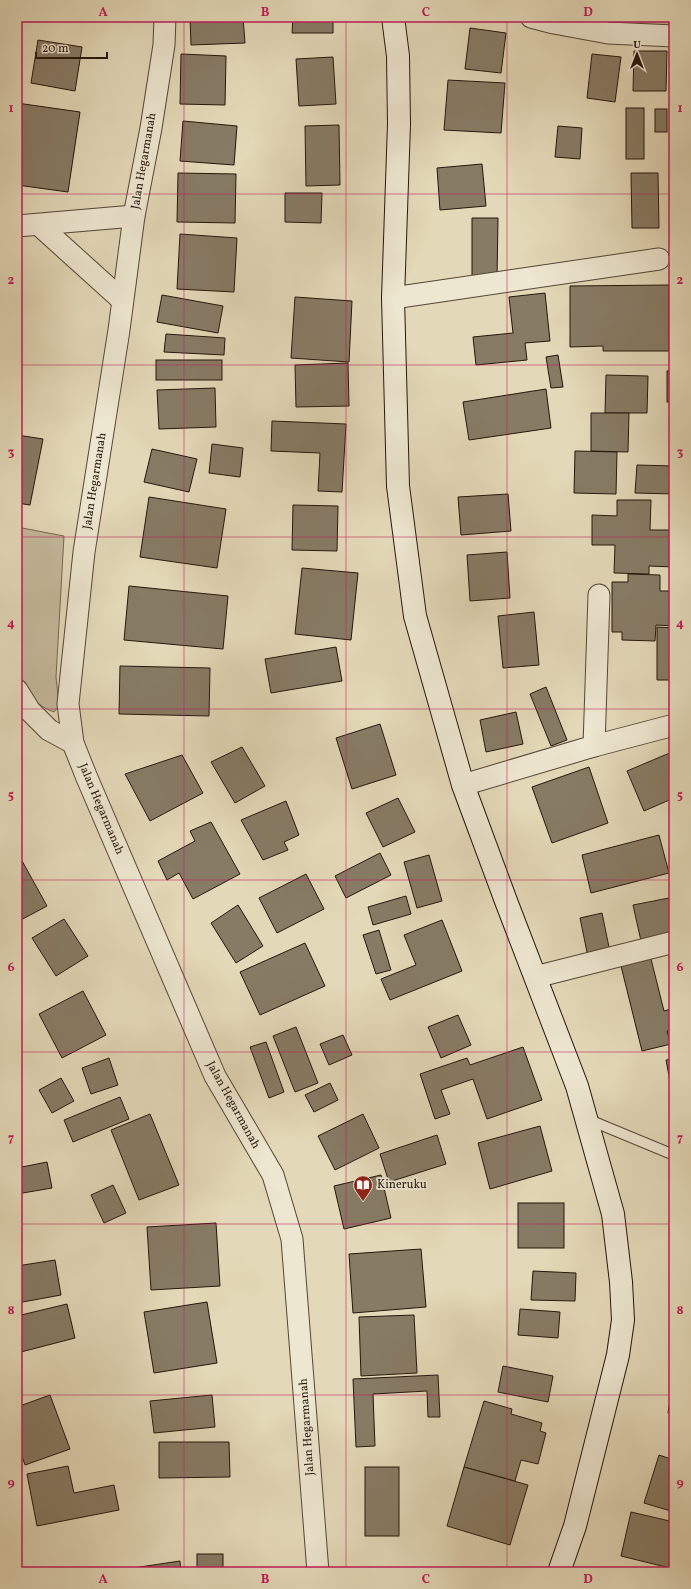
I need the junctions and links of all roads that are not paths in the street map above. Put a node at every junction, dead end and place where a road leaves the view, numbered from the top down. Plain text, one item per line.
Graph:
1 (165, 17) edge
2 (393, 17) edge
3 (531, 17) edge
4 (674, 36) edge
5 (134, 216) junction
6 (39, 225) junction
7 (17, 226) edge
8 (659, 259) dead end
9 (393, 298) junction
10 (122, 300) junction
11 (599, 595) dead end
12 (17, 690) edge
13 (674, 725) edge
14 (73, 743) junction
15 (594, 746) junction
16 (463, 785) junction
17 (674, 942) edge
18 (535, 977) junction
19 (587, 1119) junction
20 (674, 1155) edge
21 (318, 1572) edge
22 (559, 1572) edge

1 - 5 street, Jalan Hegarmanah
2 - 9 street
3 - 4 street
5 - 6 street
5 - 10 street, Jalan Hegarmanah
6 - 7 street
6 - 10 street
8 - 9 street
9 - 16 street
10 - 14 street, Jalan Hegarmanah
11 - 15 street
12 - 14 street
13 - 15 street
14 - 21 street, Jalan Hegarmanah
15 - 16 street
16 - 18 street
17 - 18 street
18 - 19 street
19 - 20 lane
19 - 22 street

